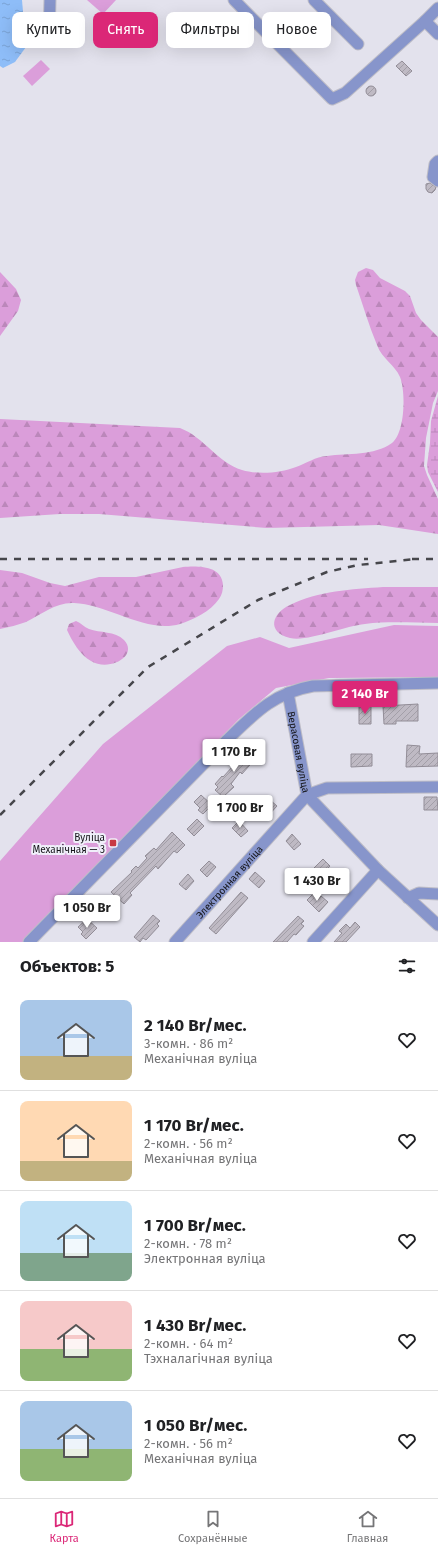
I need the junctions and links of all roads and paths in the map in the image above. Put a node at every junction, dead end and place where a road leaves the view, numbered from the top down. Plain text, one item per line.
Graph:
1 (50, 0) edge
2 (234, 0) edge
3 (314, 0) edge
4 (438, 8) edge
5 (50, 12) edge
6 (425, 21) junction
7 (438, 34) edge
8 (358, 44) dead end
9 (438, 161) edge
10 (438, 181) edge
11 (438, 683) edge
12 (288, 693) junction
13 (438, 787) edge
14 (307, 795) junction
15 (378, 870) junction
16 (438, 894) edge
17 (408, 898) junction
18 (438, 925) edge
19 (29, 942) edge
20 (175, 942) edge
21 (313, 942) edge

1 - 5 street
2 - 6 street
3 - 8 street
4 - 6 street
6 - 7 street
9 - 10 street
11 - 12 street
12 - 14 street, Верасовая вуліца
12 - 19 street
13 - 14 street, Электронная вуліца
14 - 15 street, Верасовая вуліца
14 - 20 street, Электронная вуліца
15 - 17 street, Верасовая вуліца
15 - 21 street
16 - 17 street
17 - 18 street, Верасовая вуліца

